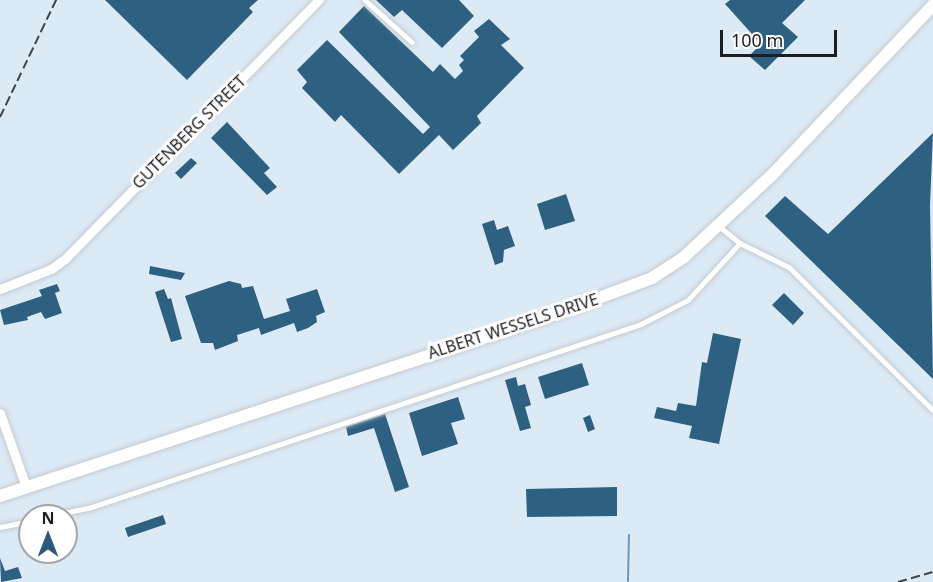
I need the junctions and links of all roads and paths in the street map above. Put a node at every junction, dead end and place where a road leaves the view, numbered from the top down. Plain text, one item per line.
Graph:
1 (318, 0) edge
2 (365, 0) edge
3 (933, 5) edge
4 (412, 42) dead end
5 (718, 225) junction
6 (740, 243) junction
7 (0, 289) edge
8 (933, 410) edge
9 (0, 413) edge
10 (26, 487) junction
11 (0, 496) edge
12 (78, 510) edge
13 (18, 523) edge
14 (0, 527) edge

1 - 7 street, GUTENBERG STREET
2 - 4 lane
3 - 5 street, ALBERT WESSELS DRIVE
5 - 6 lane
5 - 10 street, ALBERT WESSELS DRIVE
6 - 8 lane
6 - 12 lane
9 - 10 street
10 - 11 street, ALBERT WESSELS DRIVE
13 - 14 lane

